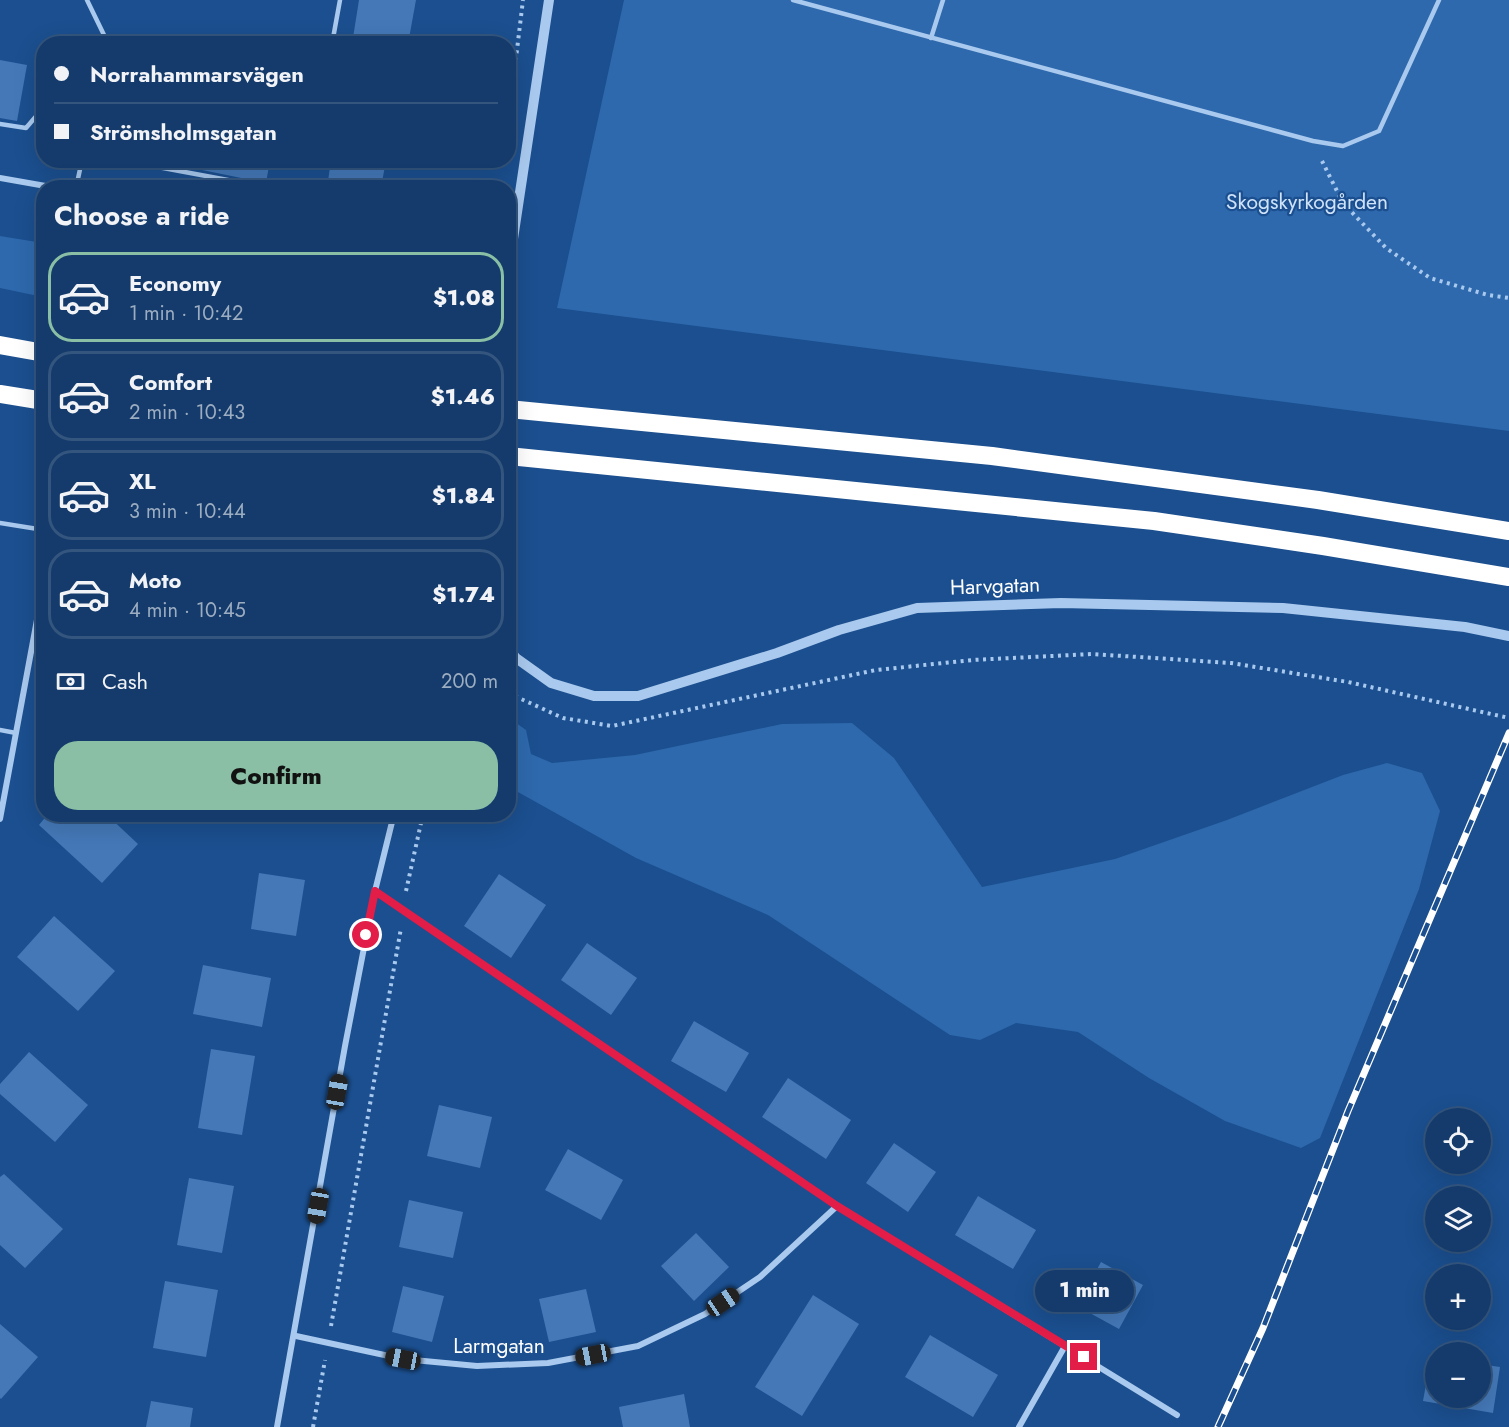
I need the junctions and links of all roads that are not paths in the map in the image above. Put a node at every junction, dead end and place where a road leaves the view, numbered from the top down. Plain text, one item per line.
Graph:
1 (87, 0) edge
2 (340, 0) edge
3 (549, 0) edge
4 (793, 0) edge
5 (943, 0) edge
6 (1438, 0) edge
7 (104, 36) edge
8 (333, 36) edge
9 (931, 38) junction
10 (36, 116) edge
11 (0, 124) edge
12 (163, 168) edge
13 (0, 178) edge
14 (228, 180) edge
15 (36, 184) edge
16 (516, 219) edge
17 (0, 345) edge
18 (36, 352) edge
19 (0, 394) edge
20 (36, 400) edge
21 (516, 410) edge
22 (516, 457) edge
23 (0, 523) edge
24 (36, 529) edge
25 (1509, 531) edge
26 (1509, 577) edge
27 (36, 625) edge
28 (1509, 636) edge
29 (516, 658) edge
30 (0, 730) edge
31 (16, 733) junction
32 (0, 819) edge
33 (392, 822) edge
34 (375, 891) junction
35 (837, 1206) junction
36 (296, 1336) junction
37 (1065, 1346) junction
38 (1176, 1415) dead end
39 (277, 1427) edge
40 (1019, 1427) edge

1 - 7 lane
2 - 8 lane
3 - 16 street
4 - 9 lane
5 - 9 lane
6 - 9 lane
10 - 11 lane
12 - 14 lane
13 - 15 street
17 - 18 highway
19 - 20 highway
21 - 25 highway
22 - 26 highway
23 - 24 lane
27 - 31 street
28 - 29 street, Harvgatan
30 - 31 lane
31 - 32 street
33 - 34 street
34 - 35 street
34 - 36 street
35 - 36 street, Larmgatan
35 - 37 street
36 - 39 street
37 - 38 street
37 - 40 street

